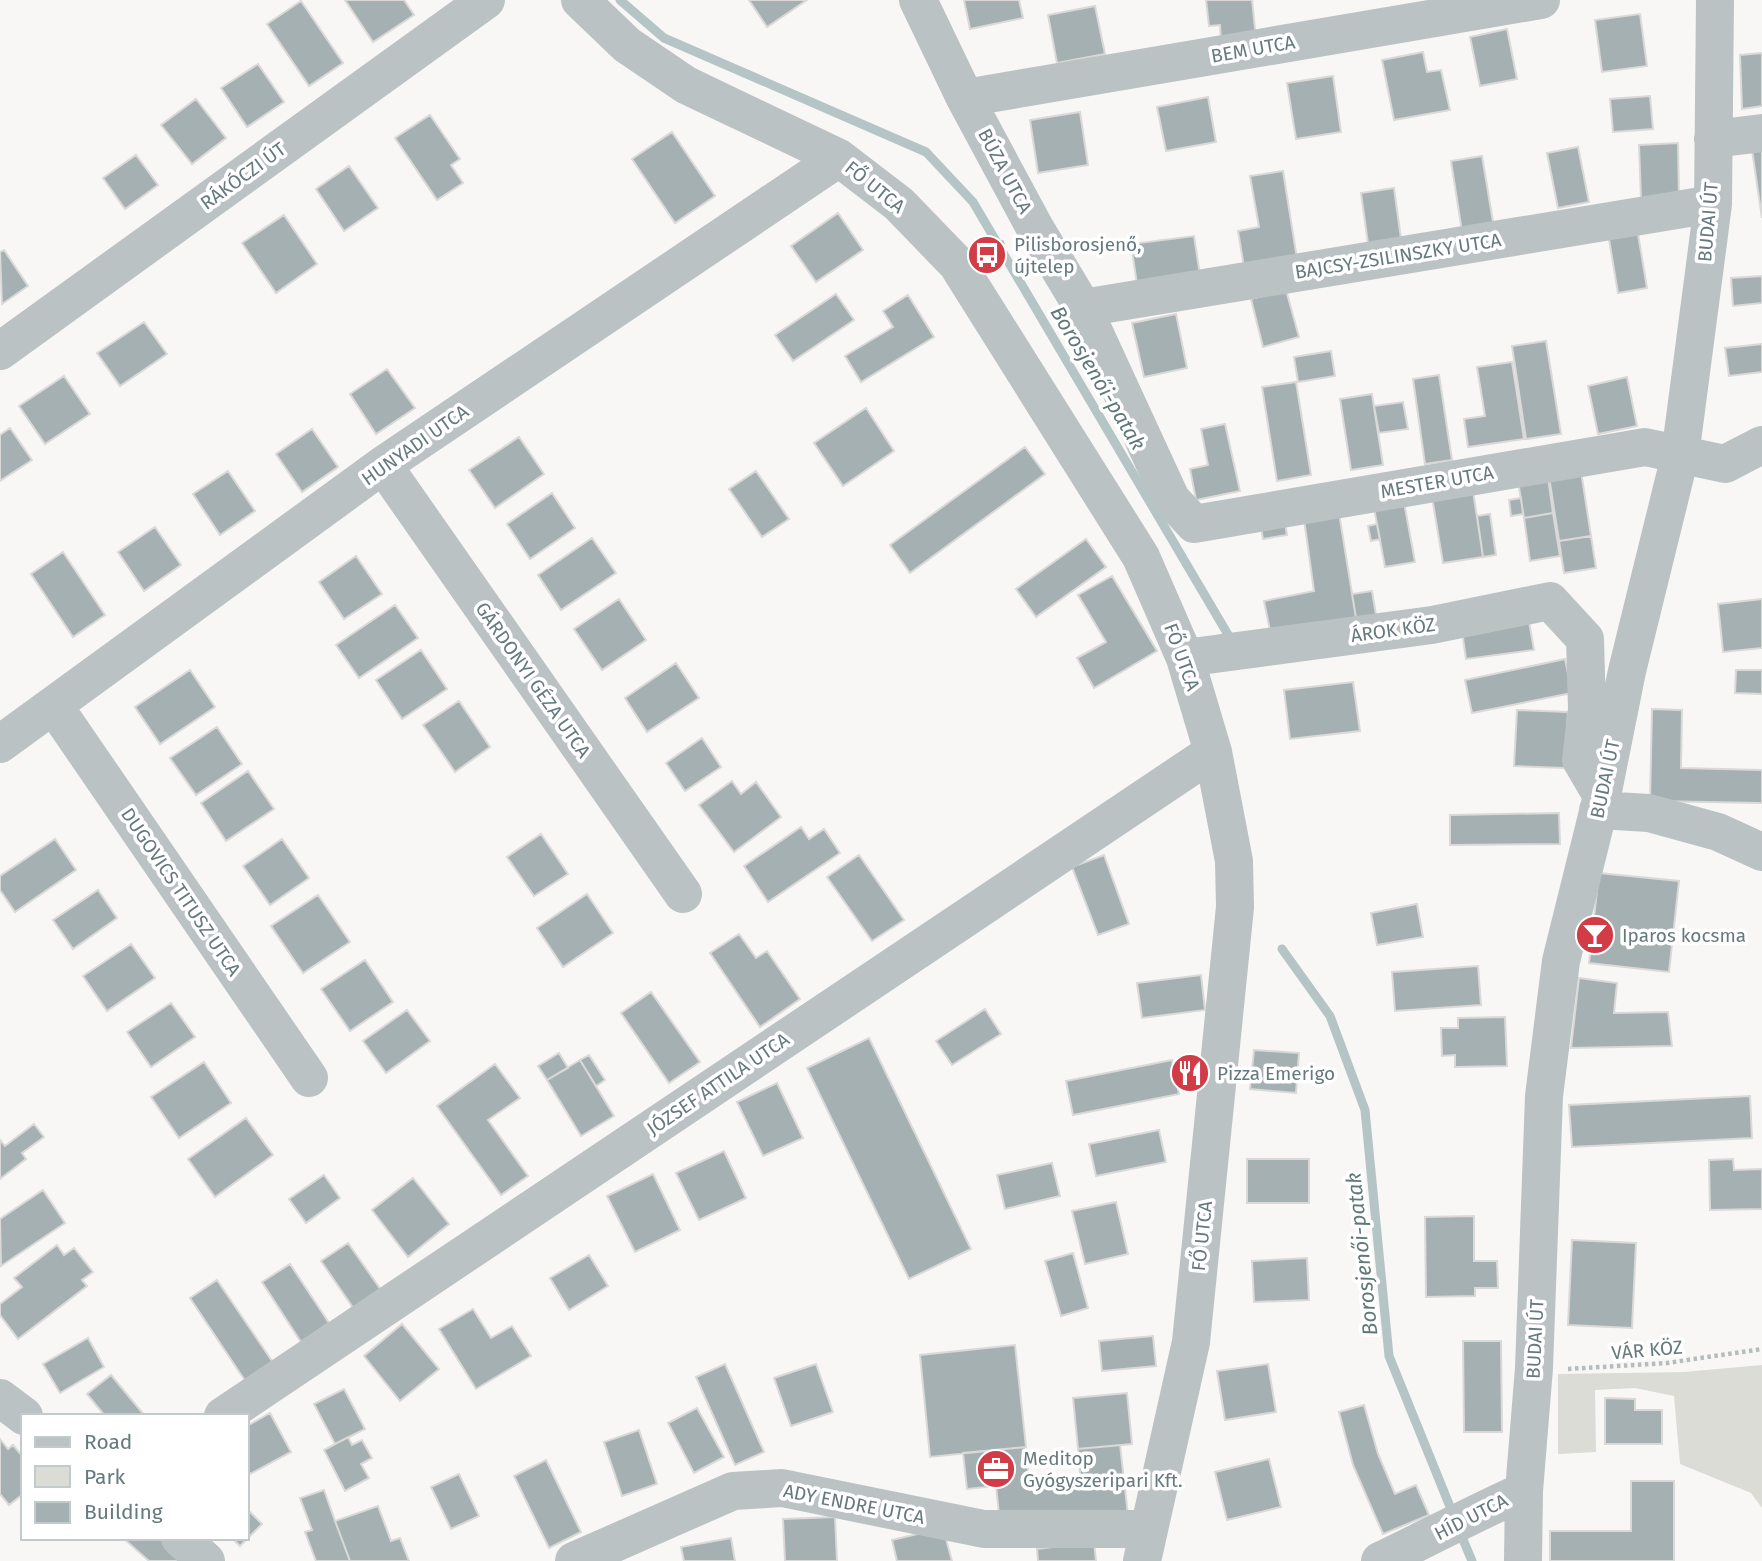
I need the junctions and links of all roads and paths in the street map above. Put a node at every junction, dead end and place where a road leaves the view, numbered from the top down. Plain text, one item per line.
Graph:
1 (486, 0) edge
2 (580, 0) edge
3 (918, 0) edge
4 (1541, 0) edge
5 (1715, 0) edge
6 (965, 98) junction
7 (1762, 133) edge
8 (1713, 139) junction
9 (839, 158) junction
10 (1713, 204) junction
11 (1083, 308) junction
12 (0, 351) edge
13 (1762, 445) edge
14 (1679, 456) junction
15 (383, 465) junction
16 (1194, 524) joint
17 (1185, 658) junction
18 (54, 706) junction
19 (0, 744) edge
20 (1213, 752) junction
21 (1600, 803) junction
22 (1762, 852) edge
23 (683, 894) dead end
24 (309, 1078) dead end
25 (1762, 1349) edge
26 (1534, 1368) junction
27 (0, 1398) edge
28 (21, 1414) edge
29 (226, 1414) edge
30 (1524, 1491) junction
31 (182, 1540) edge
32 (1145, 1545) edge
33 (206, 1561) edge
34 (574, 1561) edge
35 (1380, 1561) edge
36 (1522, 1561) edge

1 - 12 street, RÁKÓCZI ÚT
2 - 9 street, FŐ UTCA
3 - 6 street, BÚZA UTCA
4 - 6 street, BEM UTCA
5 - 8 street, BUDAI ÚT
6 - 11 street, BÚZA UTCA
7 - 8 street
8 - 10 street, BUDAI ÚT
9 - 15 street, HUNYADI UTCA
9 - 17 street, FŐ UTCA
10 - 11 street, BAJCSY-ZSILINSZKY UTCA
10 - 14 street, BUDAI ÚT
11 - 16 street, BÚZA UTCA
13 - 14 street, MESTER UTCA
14 - 16 street, MESTER UTCA
14 - 21 street, BUDAI ÚT
15 - 18 street, HUNYADI UTCA
15 - 23 street, GÁRDONYI GÉZA UTCA
17 - 20 street, FŐ UTCA
17 - 21 street, ÁROK KÖZ
18 - 19 street, HUNYADI UTCA
18 - 24 street, DUGOVICS TITUSZ UTCA
20 - 29 street, JÓZSEF ATTILA UTCA
20 - 32 street, FŐ UTCA
21 - 22 street
21 - 26 street, BUDAI ÚT
25 - 26 path, VÁR KÖZ
26 - 30 street, BUDAI ÚT
27 - 28 street
30 - 35 street, HÍD UTCA
30 - 36 street, BUDAI ÚT
31 - 33 street
32 - 34 street, ADY ENDRE UTCA

